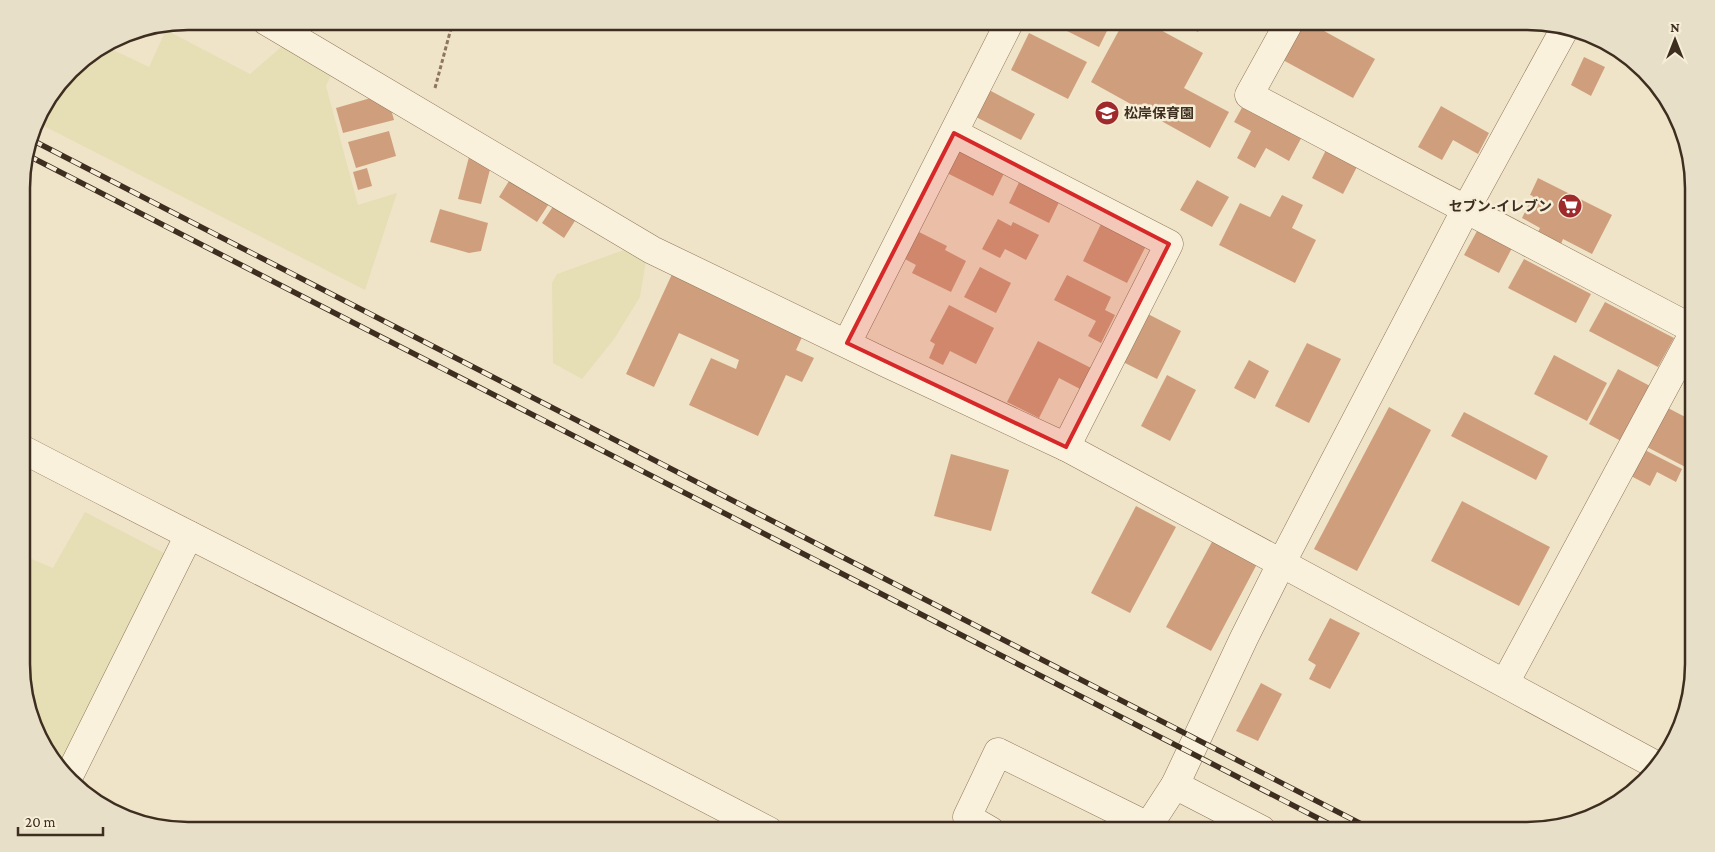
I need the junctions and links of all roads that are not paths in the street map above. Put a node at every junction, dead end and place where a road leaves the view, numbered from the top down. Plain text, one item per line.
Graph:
1 (281, 30) edge
2 (1005, 30) edge
3 (1285, 30) edge
4 (1562, 34) edge
5 (954, 132) junction
6 (1466, 209) junction
7 (1685, 325) edge
8 (847, 343) junction
9 (1685, 349) edge
10 (1066, 447) junction
11 (30, 452) edge
12 (189, 535) junction
13 (1282, 562) junction
14 (1505, 683) junction
15 (1650, 762) edge
16 (72, 771) edge
17 (1175, 785) junction
18 (752, 822) edge
19 (976, 822) edge
20 (1134, 822) edge
21 (1150, 822) edge
22 (1247, 822) edge

1 - 8 street
2 - 5 street
3 - 6 street
4 - 6 street
5 - 8 street
5 - 10 street
6 - 7 street
6 - 13 street
8 - 10 street
9 - 14 street
10 - 13 street
11 - 12 street
12 - 16 street
12 - 18 street
13 - 14 street
13 - 17 street
14 - 15 street
17 - 21 street
17 - 22 street
19 - 20 street

